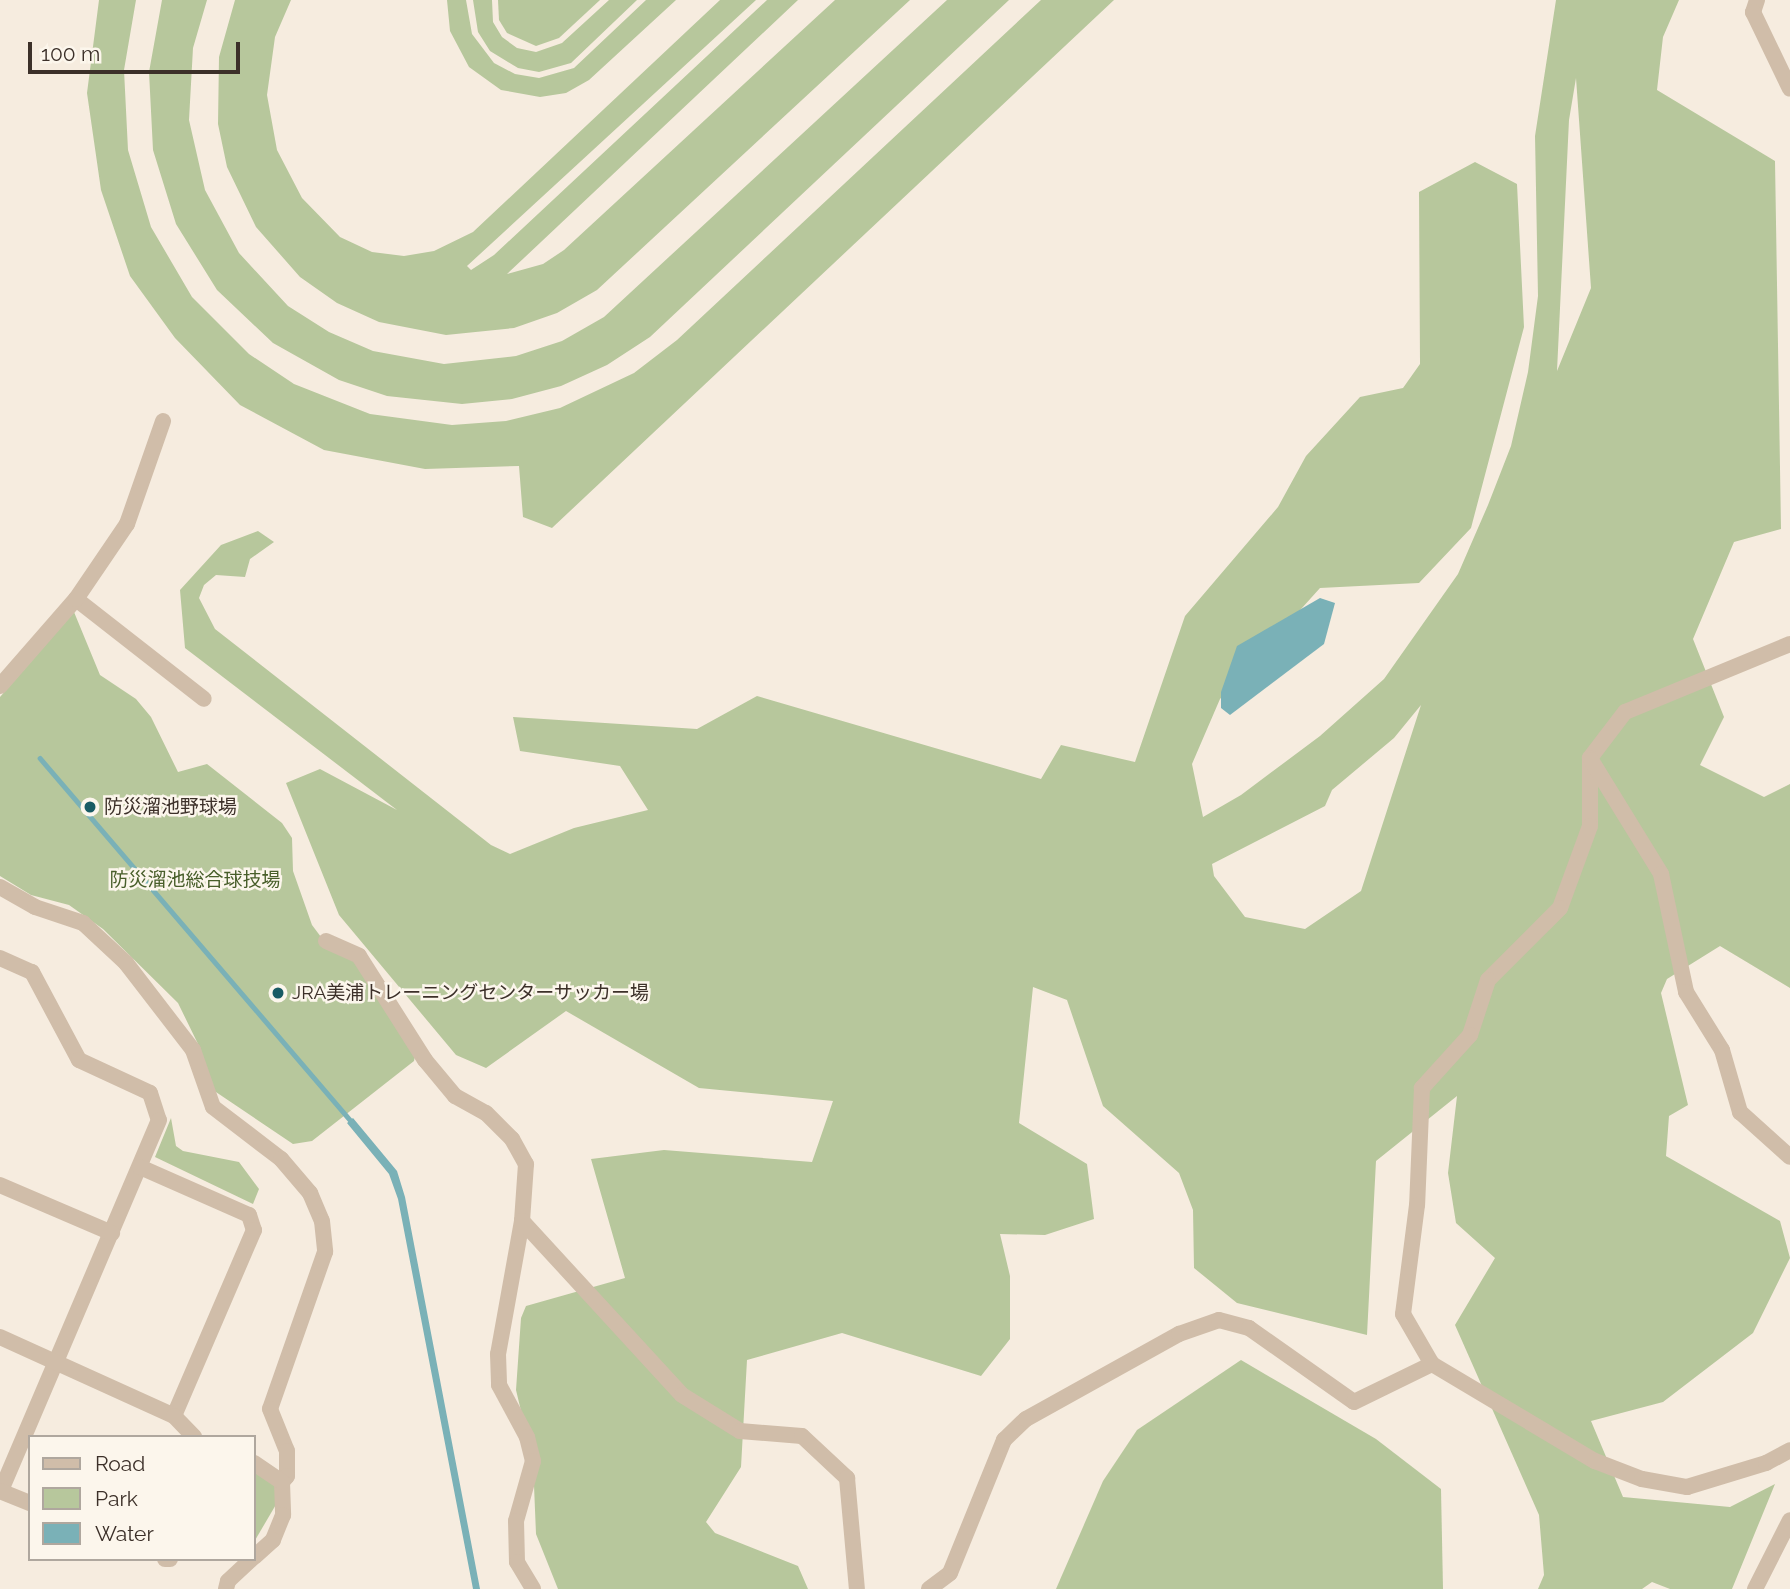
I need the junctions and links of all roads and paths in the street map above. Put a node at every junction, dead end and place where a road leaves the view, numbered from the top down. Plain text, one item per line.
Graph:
1 (1757, 0) edge
2 (1790, 89) edge
3 (163, 421) dead end
4 (76, 598) junction
5 (1790, 644) edge
6 (0, 686) edge
7 (204, 699) dead end
8 (1590, 758) junction
9 (0, 887) edge
10 (326, 941) dead end
11 (0, 958) edge
12 (1790, 1157) edge
13 (140, 1167) junction
14 (0, 1185) edge
15 (522, 1221) junction
16 (111, 1233) junction
17 (0, 1337) edge
18 (58, 1362) junction
19 (1432, 1364) junction
20 (174, 1416) junction
21 (192, 1435) edge
22 (1790, 1450) edge
23 (256, 1464) edge
24 (282, 1482) junction
25 (1, 1491) edge
26 (28, 1502) edge
27 (1790, 1520) edge
28 (256, 1555) edge
29 (250, 1561) edge
30 (226, 1589) edge
31 (533, 1589) edge
32 (856, 1589) edge
33 (929, 1589) edge
34 (1755, 1589) edge

1 - 2 street
3 - 4 street
4 - 6 street
4 - 7 street
5 - 8 street
8 - 12 street
8 - 19 street
9 - 24 street
10 - 15 street
11 - 13 street
13 - 16 street
13 - 20 street
14 - 16 street
15 - 31 street
15 - 32 street
16 - 18 street
17 - 18 street
18 - 20 street
18 - 25 street
19 - 22 street
19 - 33 street
20 - 21 street
23 - 24 street
24 - 28 street
25 - 26 street
27 - 34 street
29 - 30 street

